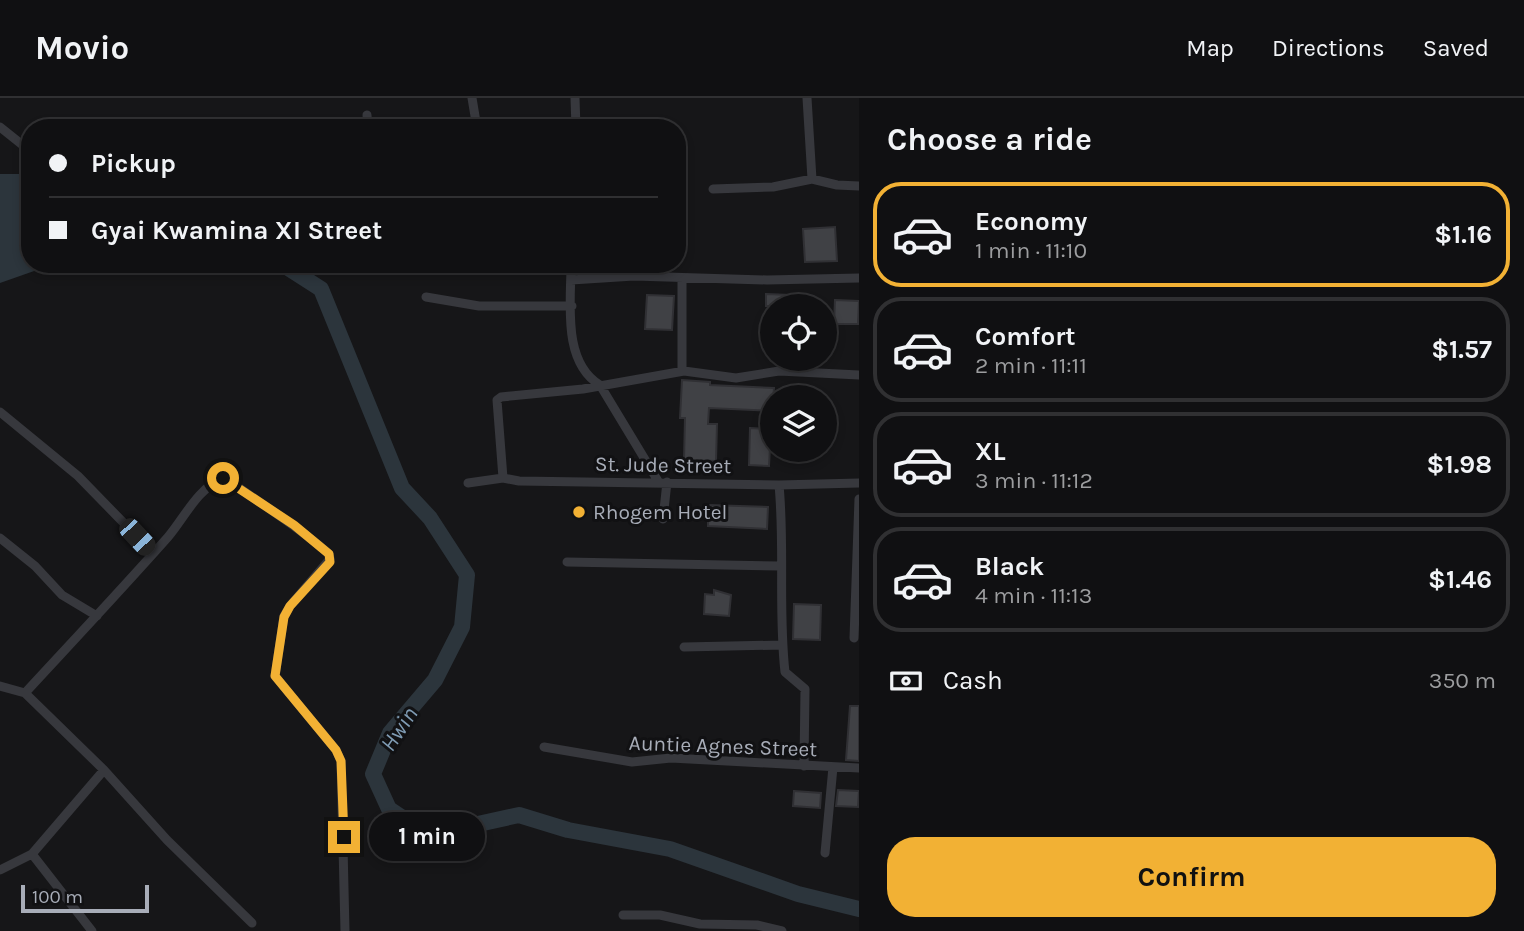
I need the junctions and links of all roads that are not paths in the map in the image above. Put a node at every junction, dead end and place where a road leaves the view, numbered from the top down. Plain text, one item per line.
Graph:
1 (472, 98) edge
2 (575, 98) edge
3 (807, 98) edge
4 (367, 115) dead end
5 (367, 119) edge
6 (476, 119) edge
7 (576, 119) edge
8 (0, 127) edge
9 (21, 144) edge
10 (812, 179) junction
11 (859, 186) edge
12 (713, 189) dead end
13 (571, 273) edge
14 (859, 278) edge
15 (682, 279) junction
16 (571, 280) junction
17 (426, 297) dead end
18 (572, 306) junction
19 (682, 371) junction
20 (859, 375) edge
21 (600, 385) junction
22 (0, 412) edge
23 (503, 478) junction
24 (663, 481) junction
25 (468, 483) dead end
26 (859, 483) edge
27 (779, 485) junction
28 (859, 499) edge
29 (663, 519) dead end
30 (0, 538) edge
31 (152, 552) junction
32 (567, 562) dead end
33 (780, 566) junction
34 (97, 616) junction
35 (854, 638) dead end
36 (782, 645) junction
37 (684, 647) dead end
38 (0, 686) edge
39 (24, 693) junction
40 (544, 747) dead end
41 (804, 766) junction
42 (833, 767) junction
43 (859, 768) edge
44 (104, 770) junction
45 (825, 853) dead end
46 (32, 854) junction
47 (0, 871) edge
48 (622, 915) dead end
49 (252, 923) dead end
50 (700, 924) junction
51 (92, 931) edge
52 (345, 931) edge
53 (688, 931) edge
54 (782, 931) edge

1 - 6 street
2 - 7 street
3 - 10 street
4 - 5 street
8 - 9 street
10 - 11 street
10 - 12 street
13 - 16 street
14 - 15 street
15 - 16 street
15 - 19 street
16 - 18 street
17 - 18 street
18 - 21 street
19 - 20 street
19 - 21 street
21 - 23 street
21 - 24 street
22 - 31 street
23 - 24 street, St. Jude Street
23 - 25 street, St. Jude Street
24 - 27 street, St. Jude Street
24 - 29 street
26 - 27 street, St. Jude Street
27 - 33 street
28 - 35 street
30 - 34 street
31 - 34 street
31 - 52 street
32 - 33 street
33 - 36 street
34 - 39 street
36 - 37 street
36 - 41 street
38 - 39 street
39 - 44 street
40 - 41 street, Auntie Agnes Street
41 - 42 street, Auntie Agnes Street
42 - 43 street, Auntie Agnes Street
42 - 45 street
44 - 46 street
44 - 49 street
46 - 47 street
46 - 51 street
48 - 50 street
50 - 53 street
50 - 54 street

